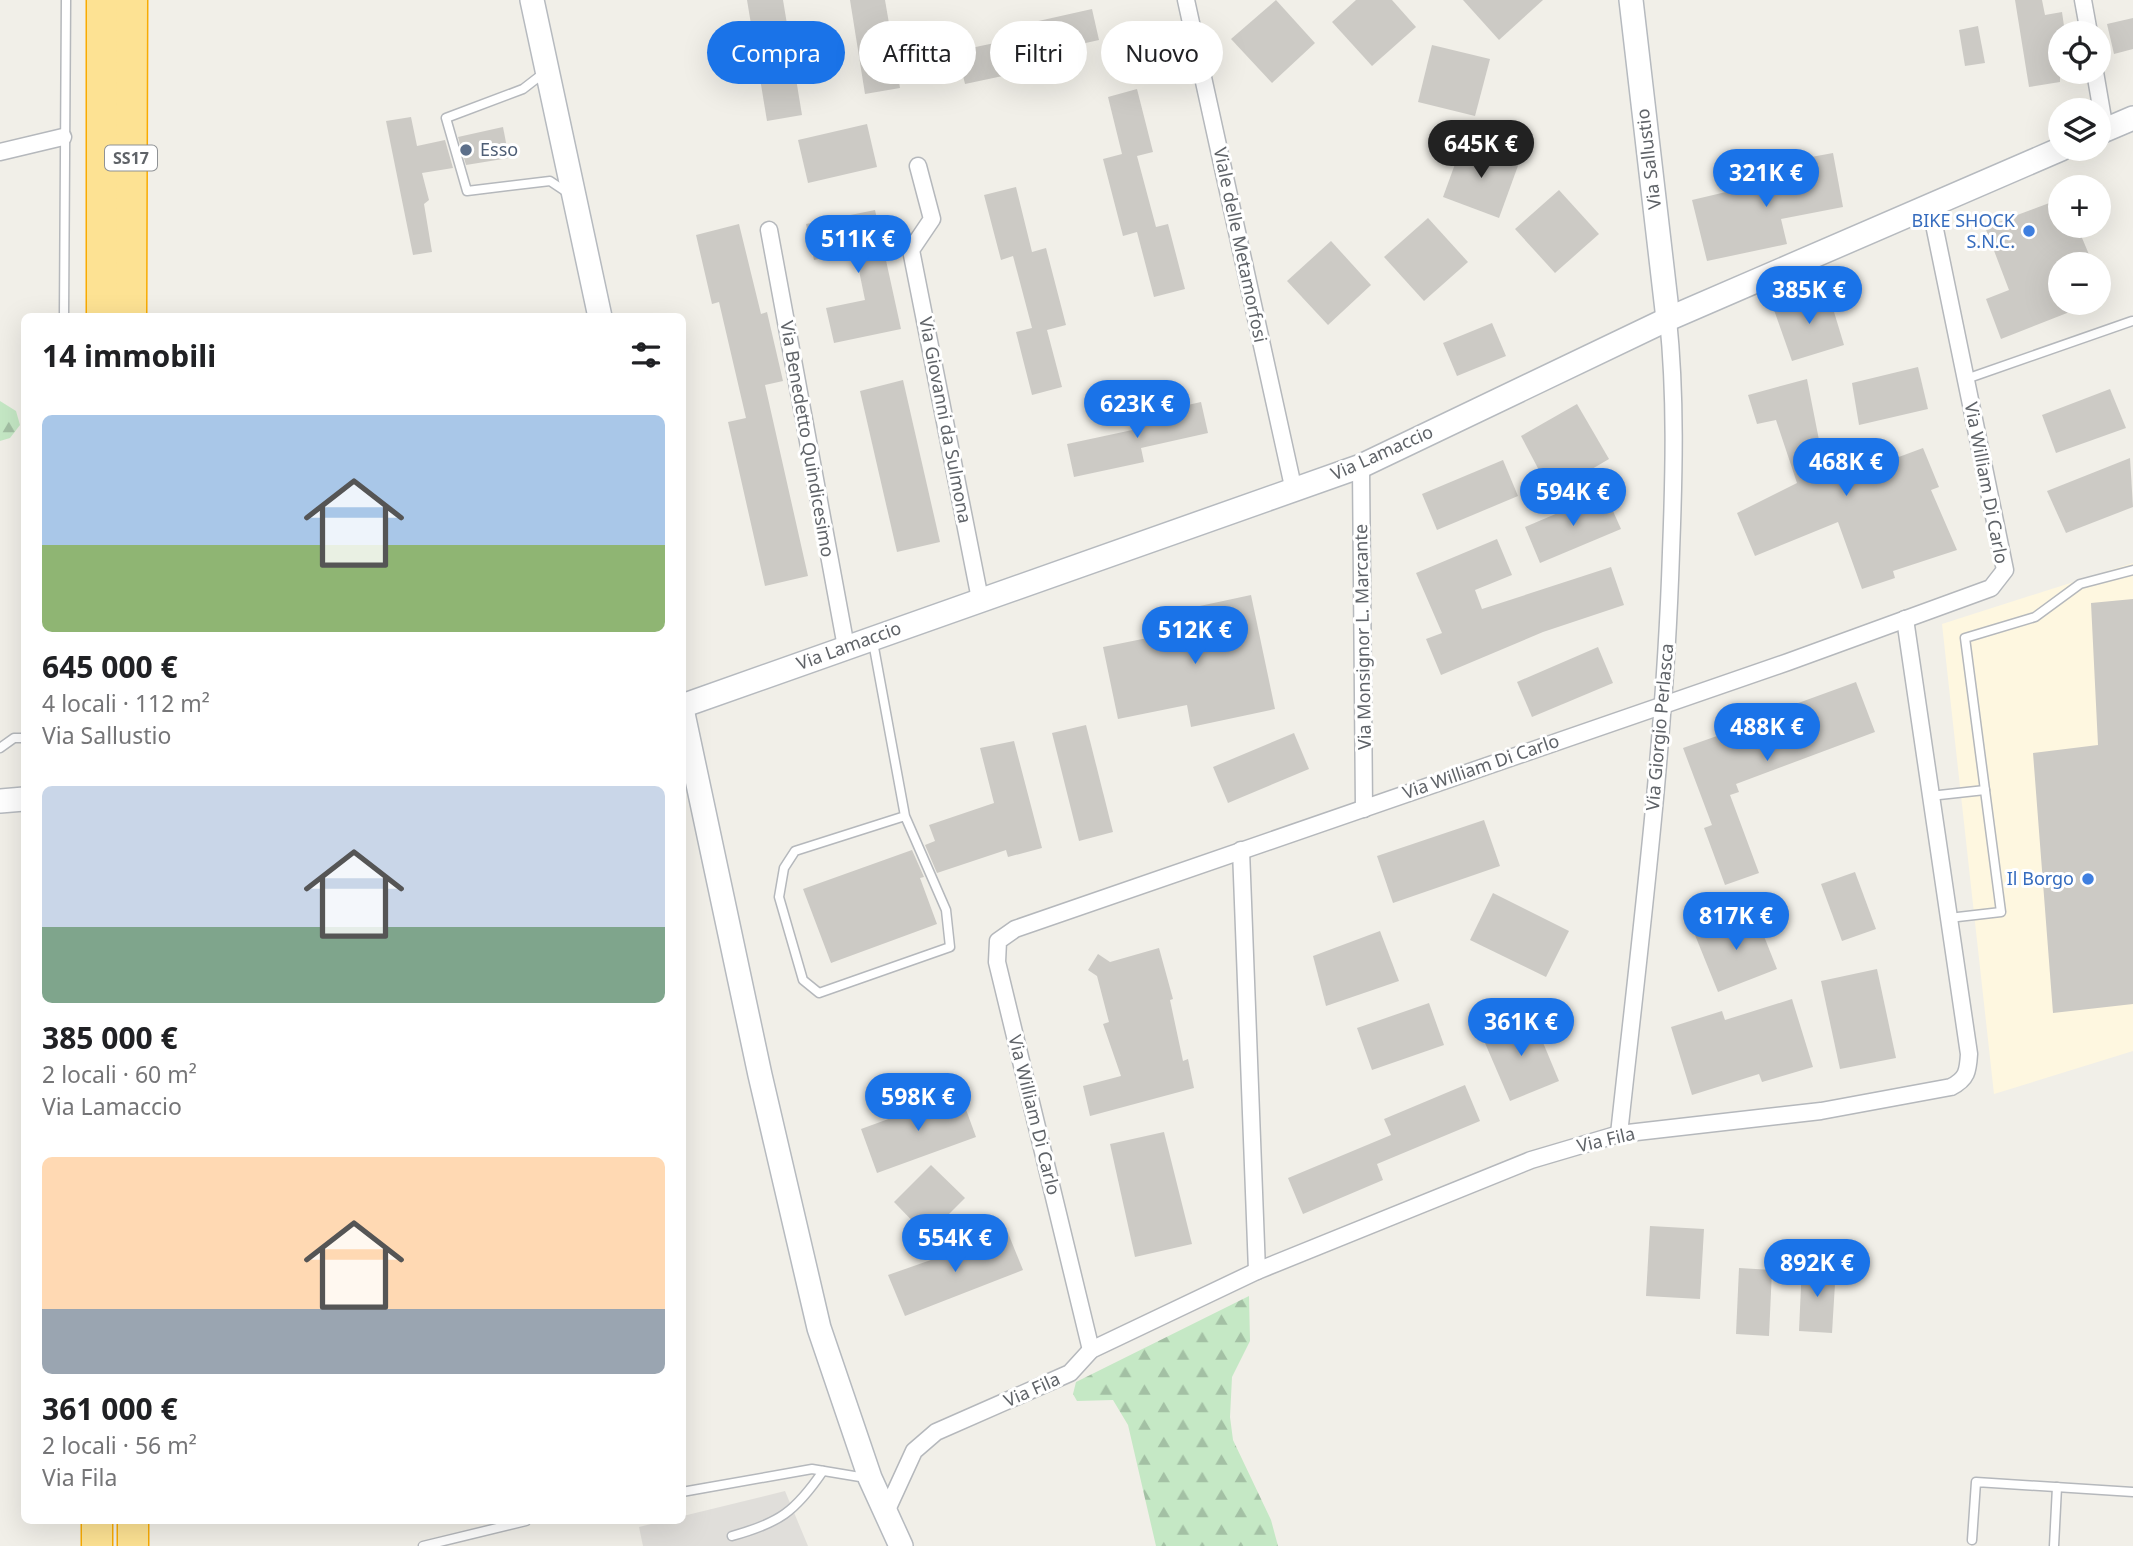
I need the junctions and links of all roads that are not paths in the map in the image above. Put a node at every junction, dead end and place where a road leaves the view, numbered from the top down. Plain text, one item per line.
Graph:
1 (66, 0) edge
2 (102, 0) edge
3 (132, 0) edge
4 (531, 0) edge
5 (1186, 0) edge
6 (1630, 0) edge
7 (2083, 0) edge
8 (2087, 21) edge
9 (547, 71) junction
10 (2133, 118) edge
11 (2111, 127) edge
12 (63, 137) junction
13 (0, 152) edge
14 (2048, 155) edge
15 (918, 166) dead end
16 (575, 197) junction
17 (1930, 205) junction
18 (769, 230) dead end
19 (64, 313) edge
20 (102, 313) edge
21 (131, 313) edge
22 (599, 313) edge
23 (1668, 319) junction
24 (2132, 321) edge
25 (1966, 379) junction
26 (1361, 466) junction
27 (1294, 491) junction
28 (2133, 570) edge
29 (980, 599) junction
30 (1905, 619) junction
31 (873, 638) junction
32 (846, 647) junction
33 (1664, 702) junction
34 (686, 706) edge
35 (686, 725) edge
36 (21, 738) edge
37 (0, 748) edge
38 (686, 760) edge
39 (697, 775) junction
40 (1985, 790) junction
41 (1930, 796) junction
42 (21, 799) edge
43 (0, 801) edge
44 (1364, 808) junction
45 (905, 816) junction
46 (1241, 850) junction
47 (1948, 918) junction
48 (1619, 1133) junction
49 (1257, 1271) junction
50 (1091, 1350) junction
51 (823, 1471) junction
52 (870, 1478) junction
53 (2057, 1487) junction
54 (686, 1491) edge
55 (2133, 1492) edge
56 (886, 1512) junction
57 (97, 1524) edge
58 (133, 1524) edge
59 (514, 1524) edge
60 (732, 1536) dead end
61 (1972, 1539) dead end
62 (97, 1546) edge
63 (133, 1546) edge
64 (423, 1546) edge
65 (901, 1546) edge
66 (2054, 1546) edge

1 - 12 lane
2 - 20 highway, SS17
3 - 21 highway, SS17
4 - 9 street
5 - 27 street, Viale delle Metamorfosi
6 - 23 street, Via Sallustio
7 - 8 street
9 - 16 street
9 - 16 lane
10 - 11 street
12 - 13 street
12 - 19 lane
14 - 17 street, Via Lamaccio
15 - 29 street, Via Giovanni da Sulmona
16 - 22 street
17 - 23 street, Via Lamaccio
17 - 25 street, Via William Di Carlo
18 - 32 street, Via Benedetto Quindicesimo
23 - 26 street, Via Lamaccio
23 - 33 street, Via Giorgio Perlasca
24 - 25 lane
25 - 30 street, Via William Di Carlo
26 - 27 street, Via Lamaccio
26 - 44 street, Via Monsignor L. Marcante
27 - 29 street, Via Lamaccio
28 - 40 lane
29 - 31 street, Via Lamaccio
30 - 33 street, Via William Di Carlo
30 - 41 street, Via Fila
31 - 32 street, Via Lamaccio
31 - 45 lane
32 - 34 street, Via Lamaccio
33 - 44 street, Via William Di Carlo
33 - 48 street, Via Giorgio Perlasca
35 - 39 street
36 - 37 lane
38 - 39 street
39 - 52 street
40 - 41 lane
40 - 47 lane
41 - 47 street, Via Fila
42 - 43 street
44 - 46 street, Via William Di Carlo
45 - 45 lane
46 - 49 street
46 - 50 street, Via William Di Carlo
47 - 48 street, Via Fila
48 - 49 street, Via Fila
49 - 50 street, Via Fila
50 - 56 street, Via Fila
51 - 52 lane
51 - 54 lane
51 - 60 lane
52 - 56 street
53 - 55 lane
53 - 61 lane
53 - 66 lane
56 - 65 street
57 - 62 highway
58 - 63 highway
59 - 64 lane

